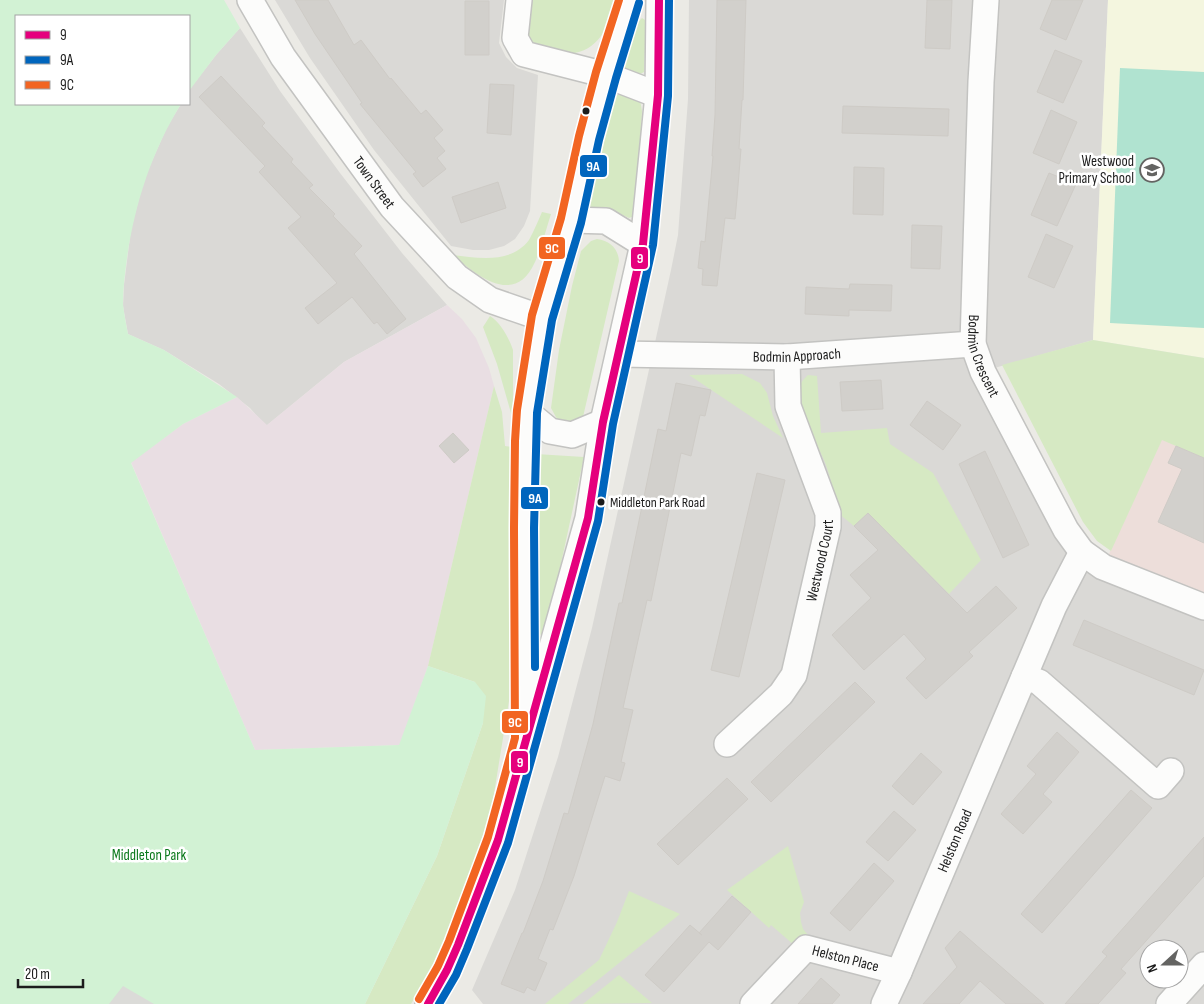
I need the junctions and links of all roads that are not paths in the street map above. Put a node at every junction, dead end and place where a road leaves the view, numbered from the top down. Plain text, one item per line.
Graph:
1 (250, 0) edge
2 (518, 0) edge
3 (629, 0) edge
4 (659, 0) edge
5 (986, 0) edge
6 (606, 74) junction
7 (658, 95) junction
8 (571, 220) junction
9 (643, 244) junction
10 (542, 318) junction
11 (973, 344) junction
12 (619, 354) junction
13 (787, 357) junction
14 (527, 412) junction
15 (603, 422) junction
16 (1082, 552) junction
17 (1204, 607) edge
18 (1024, 677) junction
19 (525, 739) junction
20 (727, 744) dead end
21 (1171, 771) dead end
22 (1204, 965) edge
23 (899, 972) junction
24 (428, 1004) edge
25 (753, 1004) edge
26 (884, 1004) edge
27 (1169, 1004) edge

1 - 10 street, Town Street
2 - 6 street
3 - 6 street
4 - 7 street
5 - 11 street, Bodmin Crescent
6 - 7 street
6 - 8 street
7 - 9 street
8 - 9 street
8 - 10 street
9 - 12 street
10 - 14 street
11 - 13 street, Bodmin Approach
11 - 16 street, Bodmin Crescent
12 - 13 street, Bodmin Approach
12 - 15 street
13 - 20 street, Westwood Court
14 - 15 street
14 - 19 street
15 - 19 street
16 - 17 street, Bodmin Crescent
16 - 18 street, Helston Road
18 - 21 street
18 - 23 street, Helston Road
19 - 24 street
22 - 27 street
23 - 25 street, Helston Place
23 - 26 street, Helston Road

